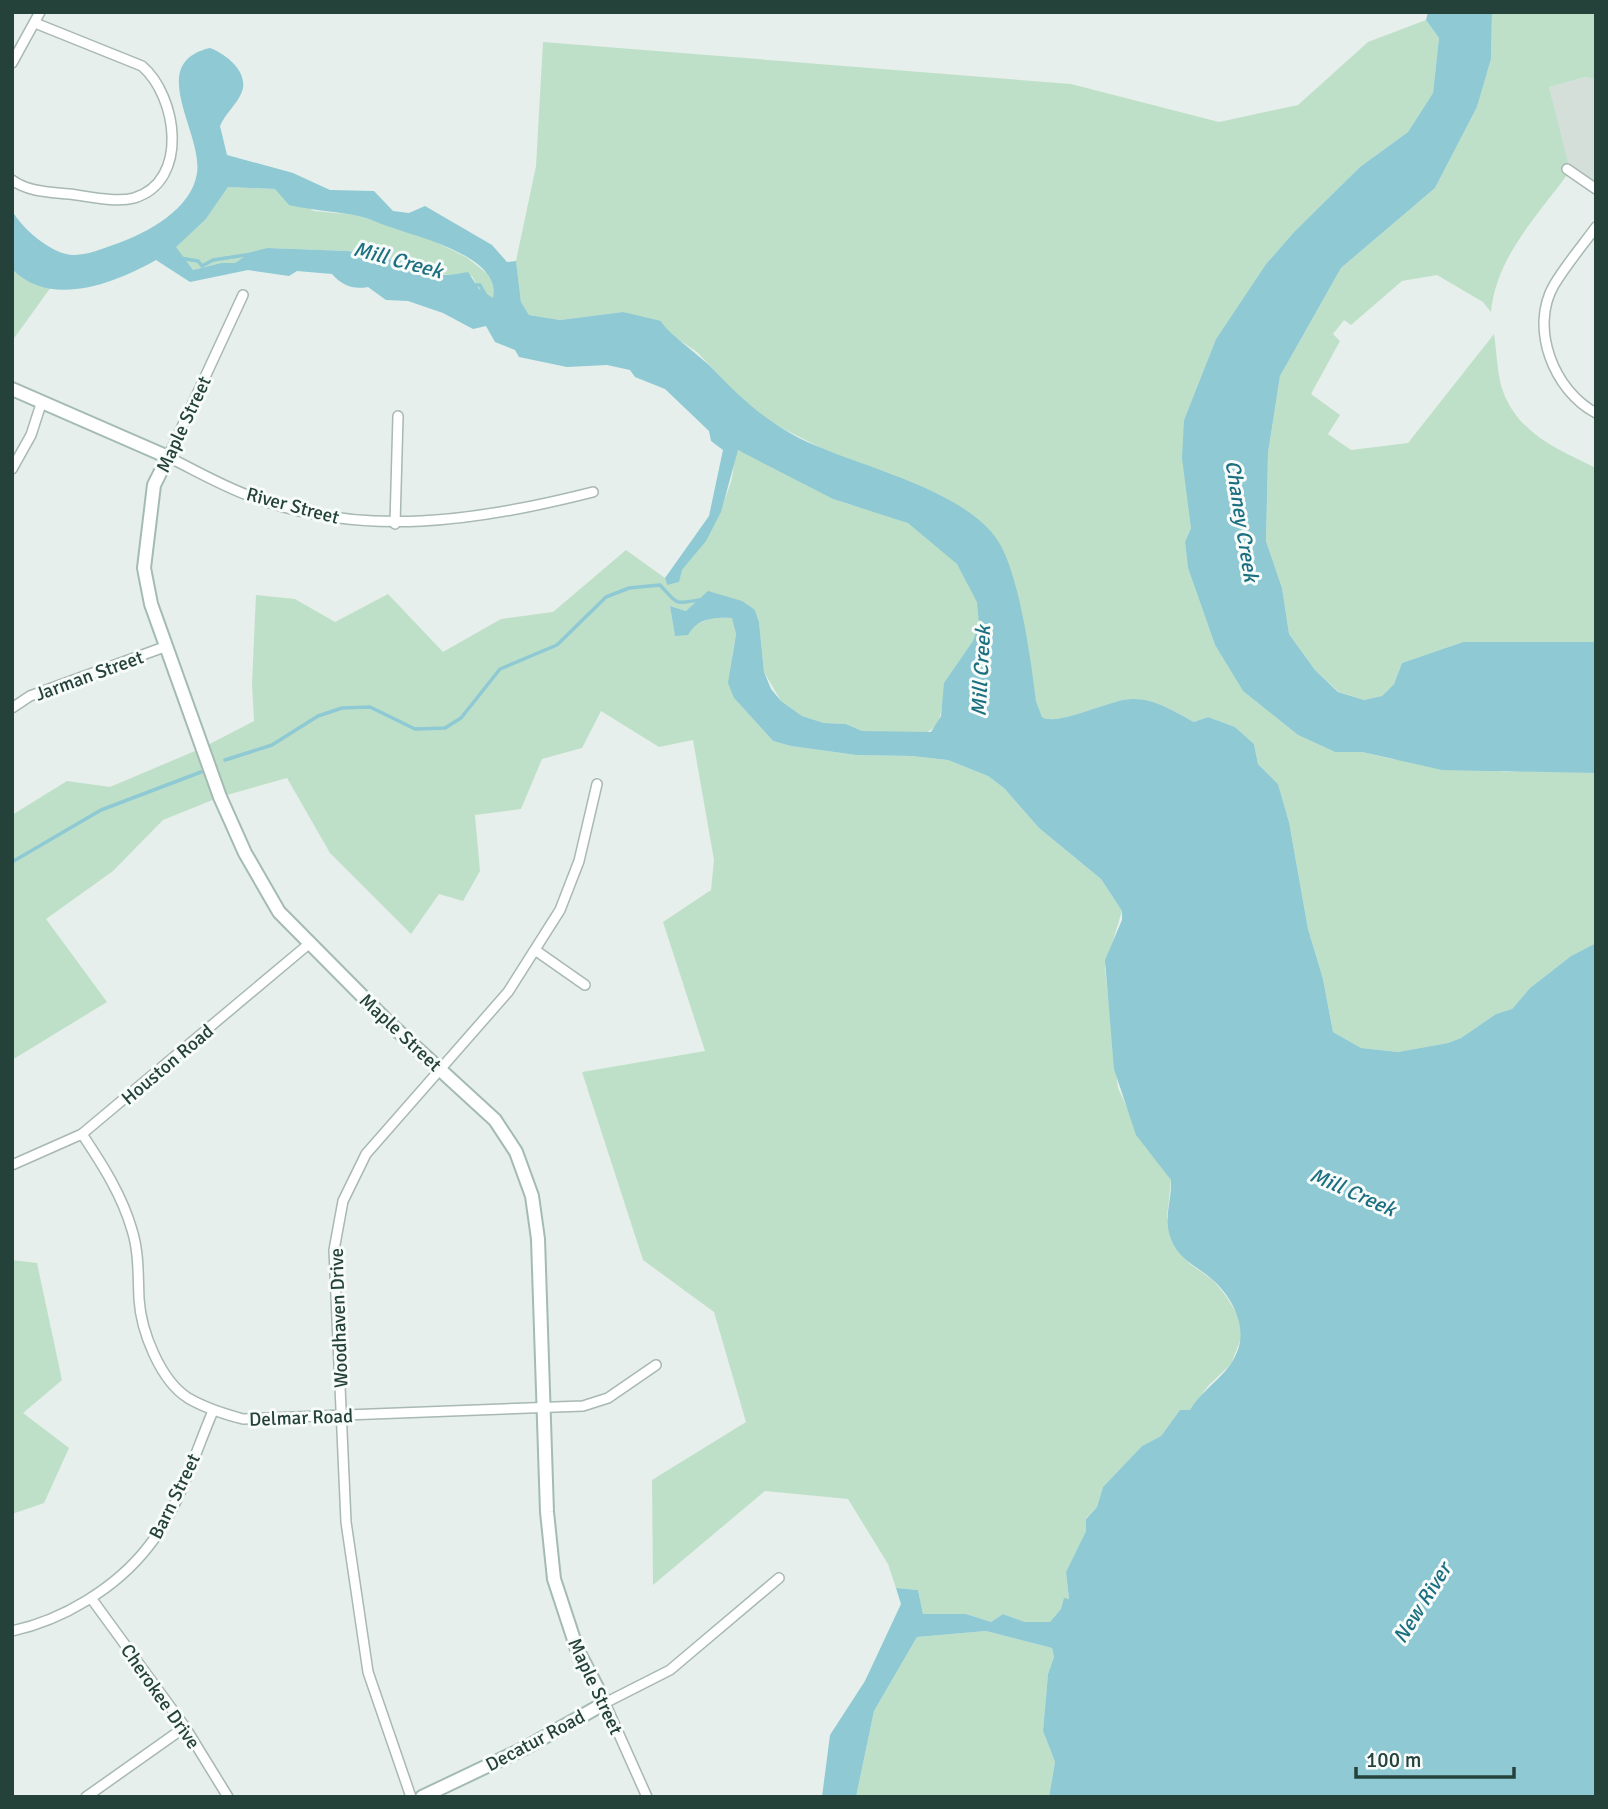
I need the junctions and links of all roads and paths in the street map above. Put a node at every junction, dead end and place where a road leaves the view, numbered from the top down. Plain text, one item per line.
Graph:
1 (40, 12) edge
2 (35, 23) junction
3 (12, 63) edge
4 (1567, 169) dead end
5 (12, 180) edge
6 (1596, 189) edge
7 (1596, 227) edge
8 (243, 295) dead end
9 (12, 388) edge
10 (43, 401) junction
11 (1596, 412) edge
12 (398, 416) dead end
13 (168, 457) junction
14 (12, 469) edge
15 (593, 492) dead end
16 (395, 524) junction
17 (167, 646) junction
18 (12, 708) edge
19 (597, 784) dead end
20 (310, 943) junction
21 (535, 950) junction
22 (585, 985) dead end
23 (440, 1069) junction
24 (82, 1135) junction
25 (12, 1165) edge
26 (656, 1365) dead end
27 (545, 1409) junction
28 (213, 1411) junction
29 (341, 1417) junction
30 (779, 1578) dead end
31 (91, 1598) junction
32 (12, 1631) edge
33 (605, 1703) junction
34 (185, 1727) junction
35 (86, 1797) edge
36 (228, 1797) edge
37 (411, 1797) edge
38 (422, 1797) edge
39 (647, 1797) edge

1 - 2 street
2 - 3 street
2 - 5 street
4 - 6 street
7 - 11 street
8 - 13 street, Maple Street
9 - 10 street, River Street
10 - 13 street, River Street
10 - 14 street
12 - 16 street
13 - 16 street, River Street
13 - 17 street, Maple Street
15 - 16 street, River Street
17 - 18 street, Jarman Street
17 - 20 street, Maple Street
19 - 21 street, Woodhaven Drive
20 - 23 street, Maple Street
20 - 24 street, Houston Road
21 - 22 street
21 - 23 street, Woodhaven Drive
23 - 27 street, Maple Street
23 - 29 street, Woodhaven Drive
24 - 25 street, Houston Road
24 - 28 street, Delmar Road
26 - 27 street, Delmar Road
27 - 29 street, Delmar Road
27 - 33 street, Maple Street
28 - 29 street, Delmar Road
28 - 31 street, Barn Street
29 - 37 street, Woodhaven Drive
30 - 33 street, Decatur Road
31 - 32 street, Barn Street
31 - 34 street, Cherokee Drive
33 - 38 street, Decatur Road
33 - 39 street, Maple Street
34 - 35 street
34 - 36 street, Cherokee Drive

